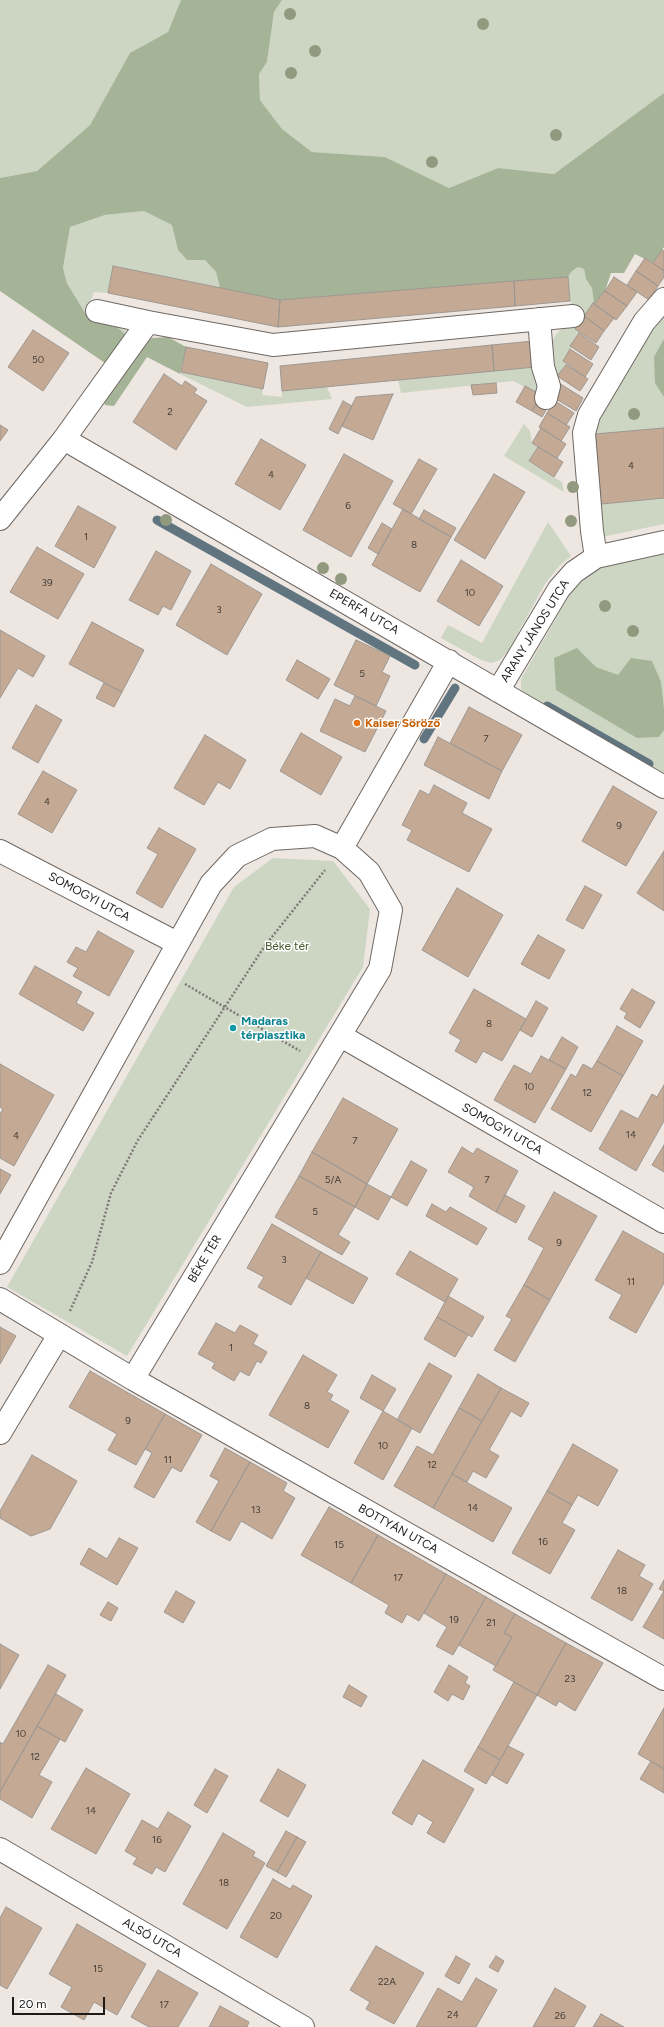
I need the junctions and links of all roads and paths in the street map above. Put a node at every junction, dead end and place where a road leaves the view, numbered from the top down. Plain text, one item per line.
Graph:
1 (664, 300) edge
2 (97, 311) dead end
3 (573, 316) dead end
4 (539, 319) junction
5 (148, 322) junction
6 (546, 398) dead end
7 (64, 439) junction
8 (0, 519) edge
9 (664, 542) edge
10 (596, 557) junction
11 (449, 661) junction
12 (498, 691) junction
13 (664, 787) edge
14 (342, 848) junction
15 (0, 851) edge
16 (178, 943) junction
17 (162, 971) junction
18 (225, 1006) junction
19 (341, 1036) junction
20 (322, 1065) junction
21 (664, 1222) edge
22 (0, 1263) edge
23 (0, 1299) edge
24 (59, 1335) junction
25 (133, 1379) junction
26 (0, 1433) edge
27 (664, 1679) edge
28 (0, 1849) edge
29 (303, 2027) edge

1 - 10 street
2 - 5 street
3 - 4 street
4 - 5 street
4 - 6 street
5 - 7 street
7 - 8 street
7 - 11 street, EPERFA UTCA
9 - 10 street, ARANY JÁNOS UTCA
10 - 12 street, ARANY JÁNOS UTCA
11 - 12 street, EPERFA UTCA
11 - 14 street
12 - 13 street, EPERFA UTCA
14 - 16 street, BÉKE TÉR
14 - 18 path
14 - 19 street, BÉKE TÉR
15 - 16 street, SOMOGYI UTCA
16 - 17 street, BÉKE TÉR
17 - 18 path
17 - 22 street, BÉKE TÉR
18 - 20 path
18 - 24 path
19 - 20 street, BÉKE TÉR
19 - 21 street, SOMOGYI UTCA
20 - 25 street, BÉKE TÉR
23 - 24 street
24 - 25 street
24 - 26 street
25 - 27 street, BOTTYÁN UTCA
28 - 29 street, ALSÓ UTCA

